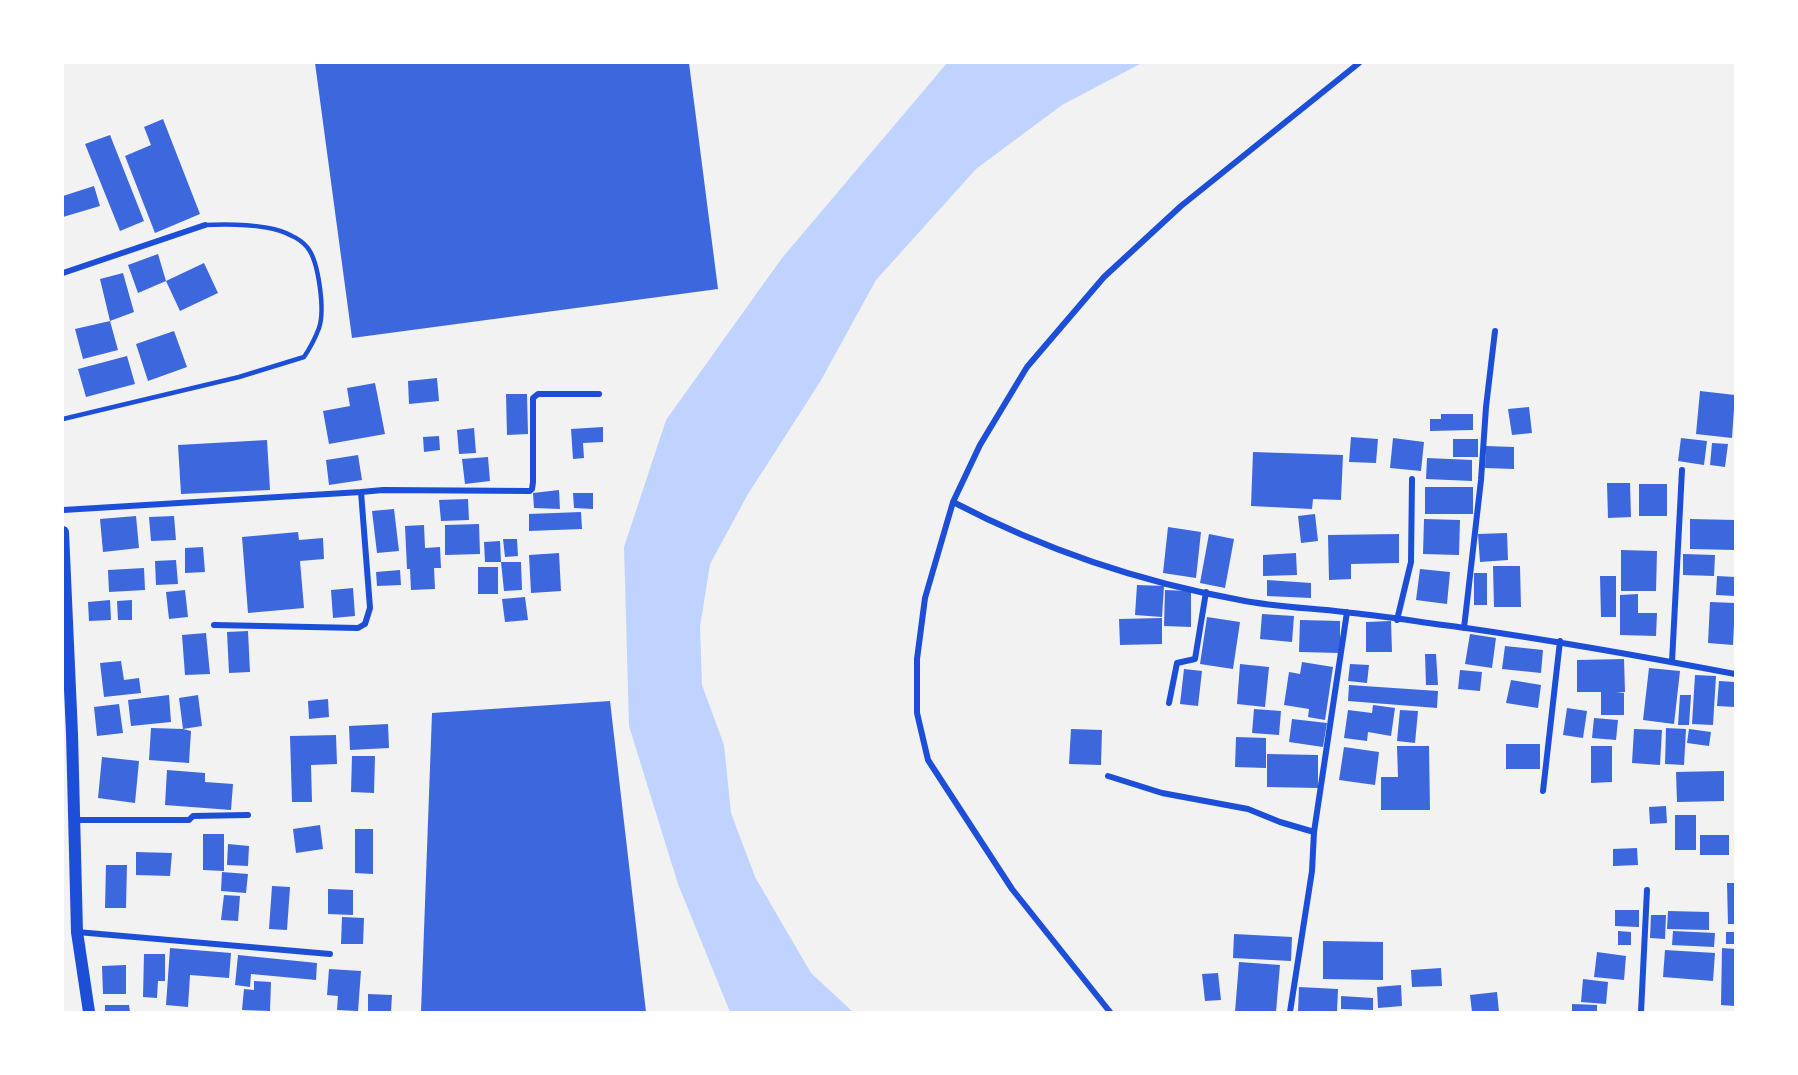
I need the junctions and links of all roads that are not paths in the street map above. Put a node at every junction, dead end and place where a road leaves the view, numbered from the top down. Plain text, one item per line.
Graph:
1 (1359, 63) edge
2 (205, 225) joint
3 (63, 273) edge
4 (1495, 331) dead end
5 (599, 394) dead end
6 (63, 419) edge
7 (1682, 470) dead end
8 (1412, 479) dead end
9 (361, 492) junction
10 (953, 502) junction
11 (63, 510) edge
12 (63, 532) edge
13 (1206, 592) junction
14 (1347, 612) junction
15 (1397, 620) junction
16 (214, 624) dead end
17 (1464, 628) junction
18 (1560, 641) junction
19 (1672, 662) junction
20 (1735, 674) edge
21 (1169, 703) dead end
22 (1108, 776) dead end
23 (1543, 791) dead end
24 (68, 795) edge
25 (248, 815) dead end
26 (74, 820) junction
27 (1314, 832) junction
28 (1647, 890) dead end
29 (77, 932) junction
30 (330, 954) dead end
31 (89, 1012) edge
32 (1110, 1012) edge
33 (1290, 1012) edge
34 (1641, 1012) edge

1 - 10 street
2 - 3 street
2 - 6 lane
4 - 17 street
5 - 9 street
7 - 19 street
8 - 15 street
9 - 11 street
9 - 16 street
10 - 13 street
10 - 32 street
12 - 24 main road
13 - 14 street
13 - 21 street
14 - 15 street
14 - 27 street
15 - 17 street
17 - 18 street
18 - 19 street
18 - 23 street
19 - 20 street
22 - 27 street
24 - 26 main road
25 - 26 street
26 - 29 main road
27 - 33 street
28 - 34 street
29 - 30 street
29 - 31 main road

